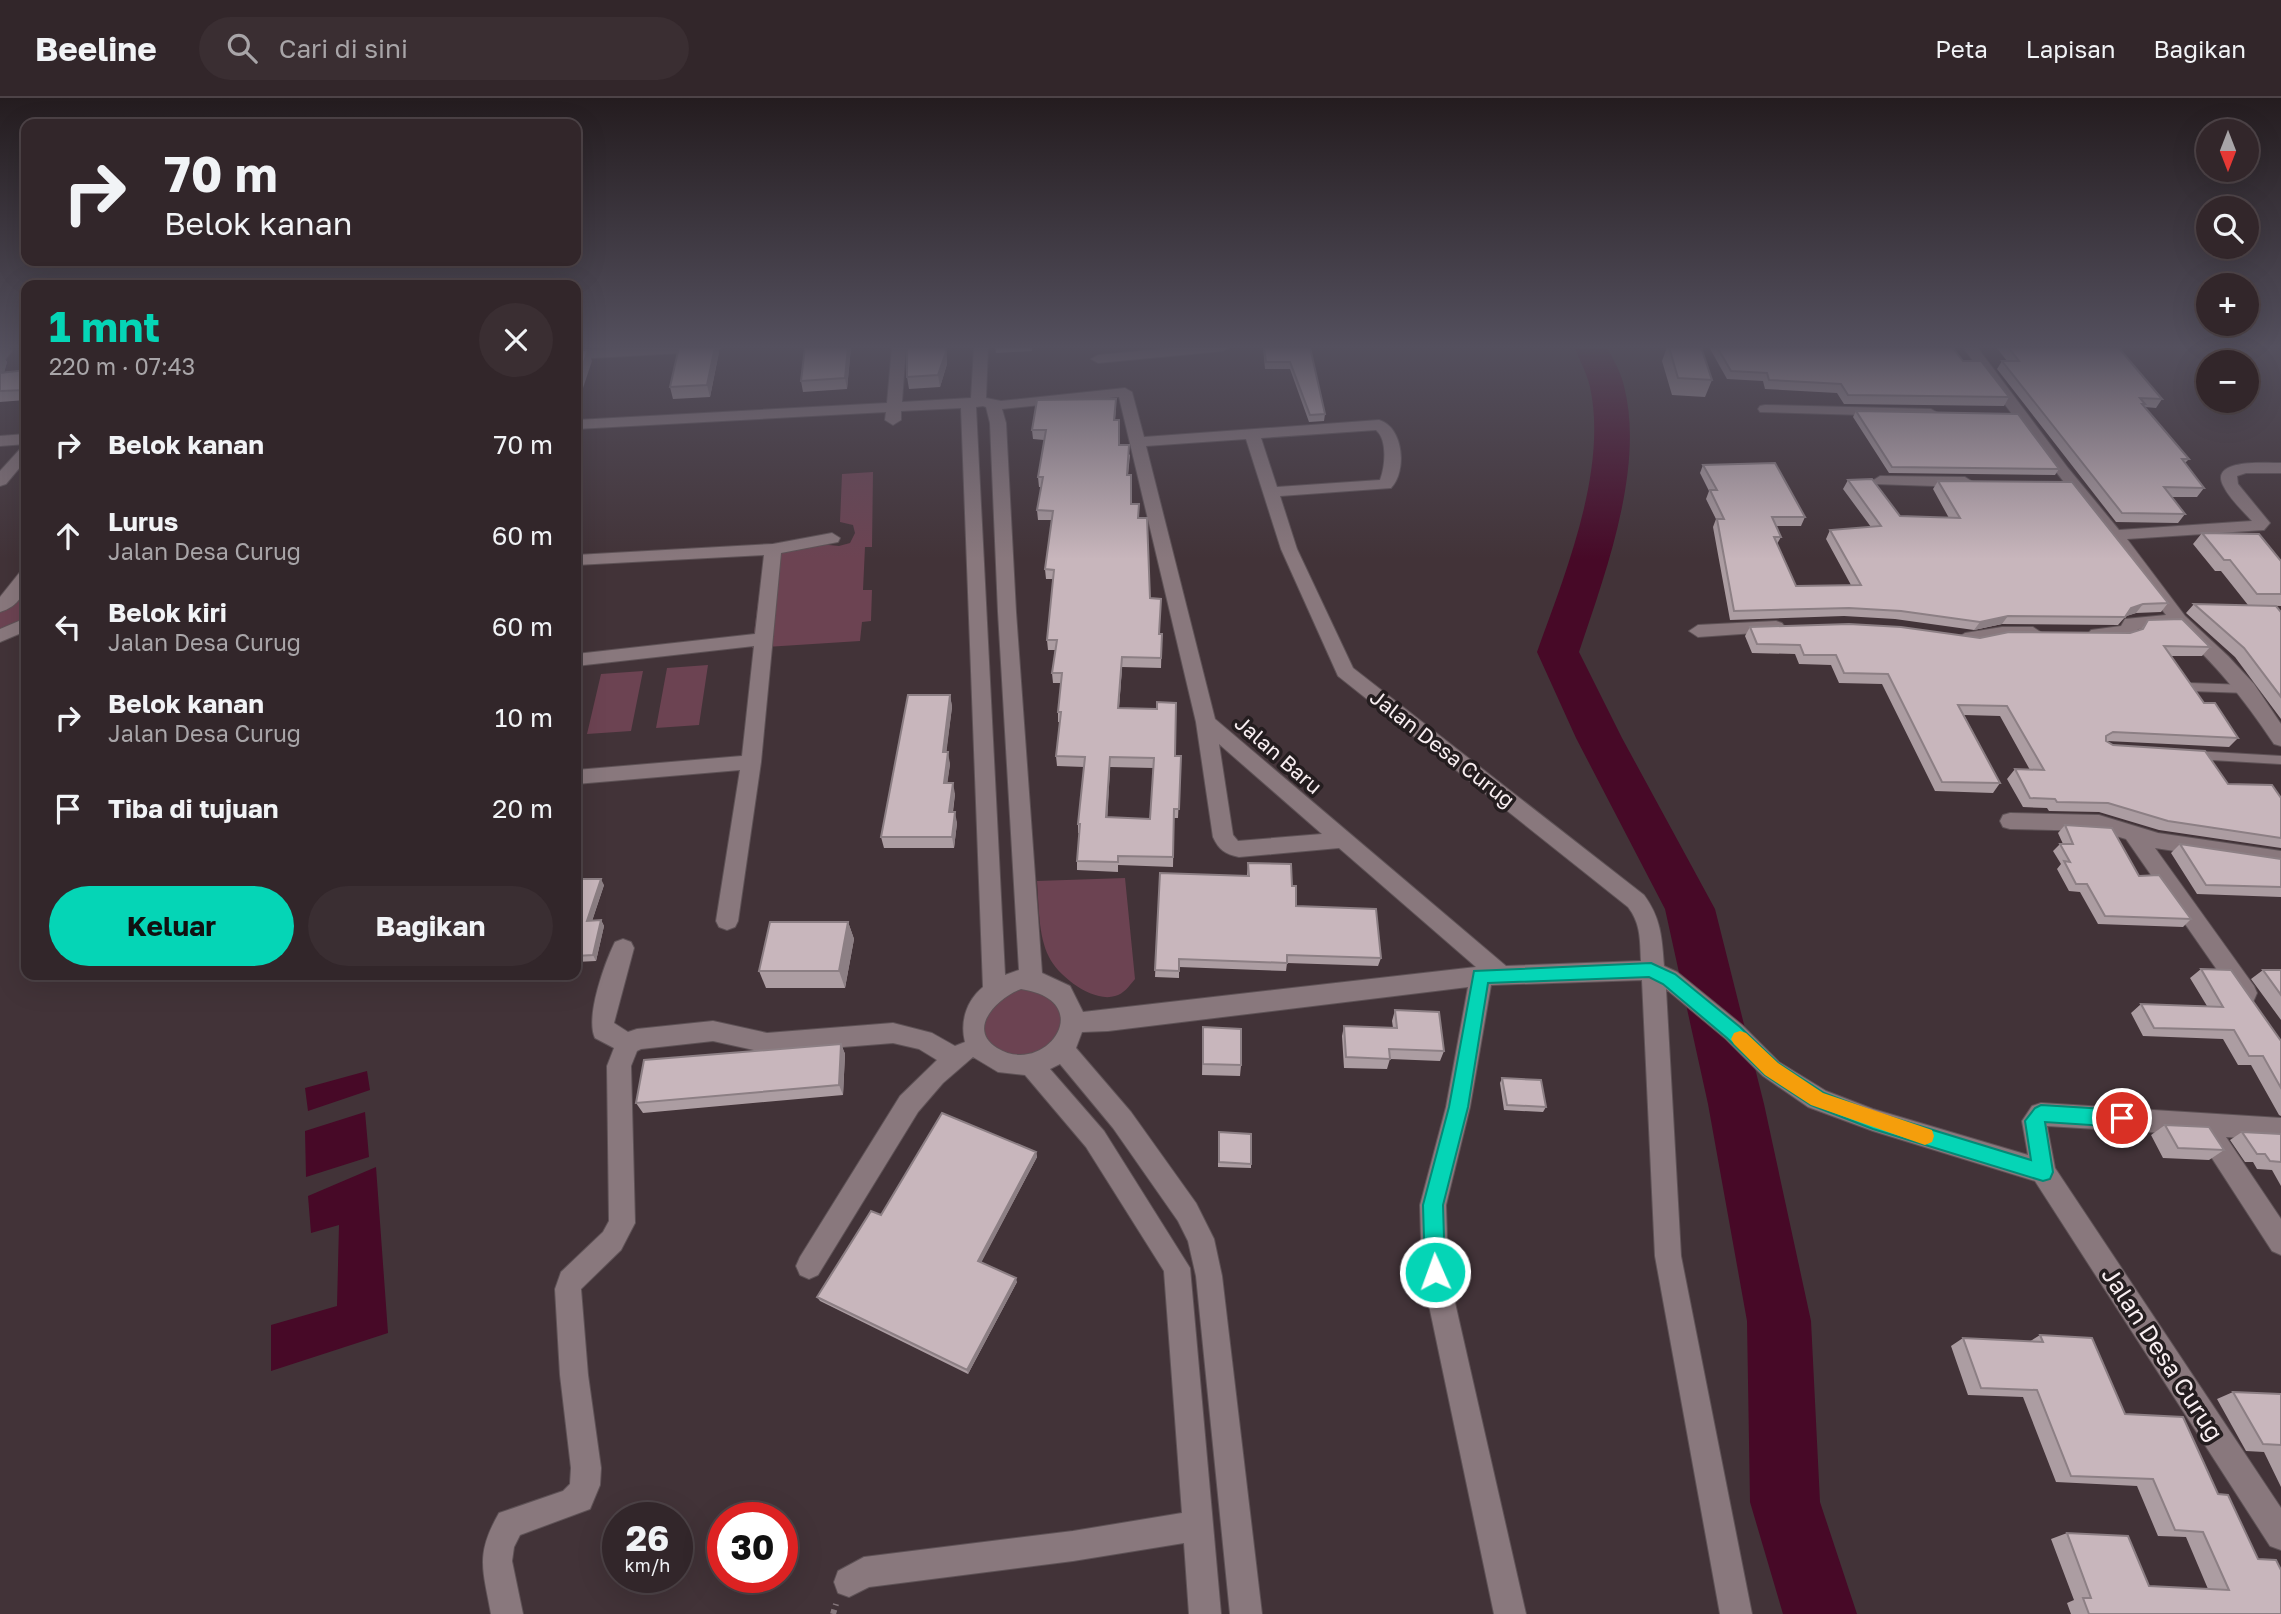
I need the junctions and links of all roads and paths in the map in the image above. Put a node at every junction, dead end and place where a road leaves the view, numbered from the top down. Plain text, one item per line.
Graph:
1 (775, 418) edge
2 (840, 418) edge
3 (984, 418) edge
4 (985, 418) edge
5 (1133, 418) edge
6 (2024, 418) edge
7 (581, 424) edge
8 (1252, 435) junction
9 (581, 436) edge
10 (21, 439) edge
11 (0, 441) edge
12 (1139, 442) junction
13 (21, 457) edge
14 (2281, 468) edge
15 (0, 481) edge
16 (1880, 481) dead end
17 (1976, 482) edge
18 (2044, 482) edge
19 (2072, 483) junction
20 (1270, 492) junction
21 (2262, 523) junction
22 (2281, 523) edge
23 (2115, 535) junction
24 (832, 538) dead end
25 (773, 548) junction
26 (581, 560) edge
27 (21, 581) edge
28 (8, 595) edge
29 (1007, 612) junction
30 (977, 615) junction
31 (2179, 620) junction
32 (21, 626) edge
33 (1800, 626) edge
34 (1698, 631) dead end
35 (2055, 634) edge
36 (2081, 635) edge
37 (0, 636) edge
38 (1952, 636) edge
39 (765, 639) junction
40 (581, 659) edge
41 (2190, 687) edge
42 (2246, 689) junction
43 (1206, 722) junction
44 (2281, 739) edge
45 (2175, 754) edge
46 (2281, 760) edge
47 (751, 762) junction
48 (581, 777) edge
49 (2010, 821) dead end
50 (2133, 833) junction
51 (1341, 840) junction
52 (2281, 859) edge
53 (727, 921) dead end
54 (623, 948) dead end
55 (1490, 975) junction
56 (1660, 975) junction
57 (1031, 979) junction
58 (994, 989) junction
59 (2262, 1016) edge
60 (1075, 1022) junction
61 (978, 1043) junction
62 (628, 1044) junction
63 (1062, 1049) junction
64 (955, 1058) junction
65 (1032, 1065) junction
66 (2202, 1123) junction
67 (2281, 1129) edge
68 (2043, 1172) junction
69 (2281, 1242) edge
70 (809, 1266) dead end
71 (1198, 1525) junction
72 (2281, 1535) edge
73 (849, 1582) dead end
74 (507, 1614) edge
75 (1205, 1614) edge
76 (1245, 1614) edge
77 (1510, 1614) edge
78 (1736, 1614) edge

1 - 7 street
2 - 9 street
3 - 30 street
4 - 29 street
5 - 12 street, Jalan Baru
6 - 19 street
8 - 12 street
8 - 20 street, Jalan Desa Curug
8 - 20 street
10 - 11 street
12 - 43 street, Jalan Baru
13 - 15 street
14 - 21 street
16 - 17 street
18 - 19 street
19 - 23 street
20 - 56 street, Jalan Desa Curug
21 - 22 street
21 - 23 street
23 - 31 street
24 - 25 street
25 - 26 street
25 - 39 street
27 - 28 street
29 - 30 street
29 - 57 street
30 - 58 street
31 - 36 street
31 - 42 street
32 - 37 street
33 - 34 street
35 - 38 street
39 - 40 street
39 - 47 street
41 - 42 lane
42 - 44 street
43 - 51 street, Jalan Baru
43 - 51 street, Jalan Baru
45 - 46 lane
47 - 48 street
47 - 53 street
49 - 50 street
50 - 52 street
50 - 59 street
51 - 55 street, Jalan Baru
54 - 62 street
55 - 56 street
55 - 60 street
55 - 77 street
56 - 68 street
56 - 78 street, Jalan Desa Curug
57 - 58 street
57 - 60 street
58 - 61 street
60 - 63 street
61 - 64 street
61 - 65 street
62 - 64 street
62 - 74 street
63 - 65 street
63 - 76 street
64 - 70 street
65 - 71 street
66 - 67 street, Jalan Desa Curug
66 - 68 street, Jalan Desa Curug
66 - 69 street
68 - 72 street, Jalan Desa Curug
71 - 73 street
71 - 75 street

